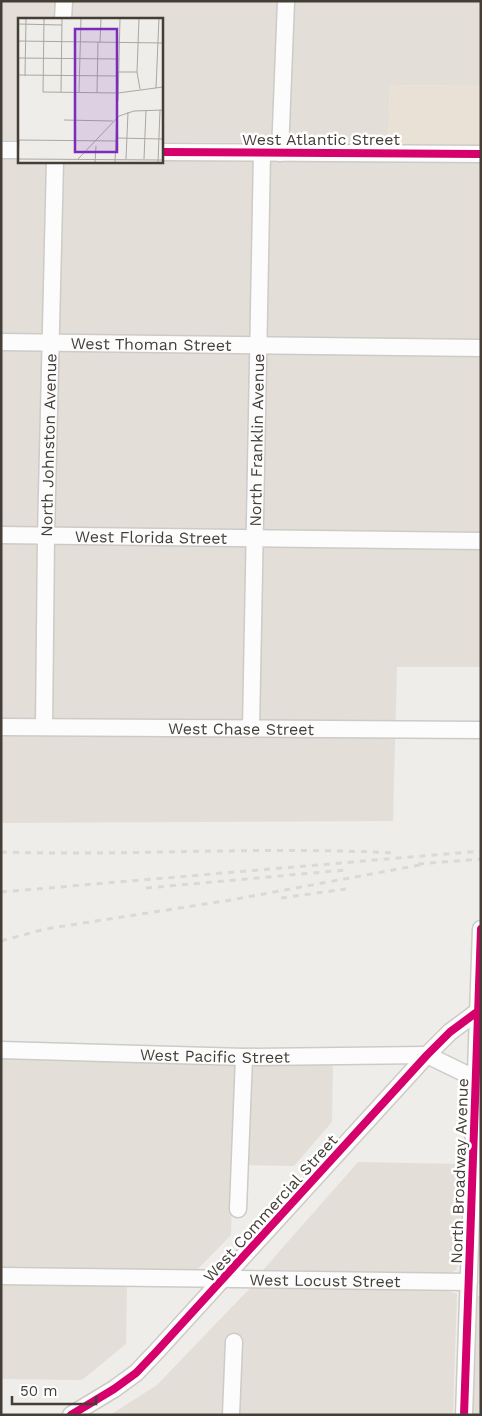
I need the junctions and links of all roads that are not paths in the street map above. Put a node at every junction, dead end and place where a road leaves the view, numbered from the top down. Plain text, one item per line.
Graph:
1 (64, 1) edge
2 (286, 1) edge
3 (63, 18) edge
4 (1, 150) edge
5 (18, 150) edge
6 (162, 152) edge
7 (262, 153) junction
8 (280, 153) junction
9 (481, 154) edge
10 (55, 162) edge
11 (1, 342) edge
12 (50, 342) junction
13 (258, 345) junction
14 (481, 348) edge
15 (1, 535) edge
16 (46, 536) junction
17 (254, 538) junction
18 (481, 540) edge
19 (1, 727) edge
20 (44, 727) junction
21 (251, 729) junction
22 (481, 730) edge
23 (481, 929) edge
24 (480, 1010) edge
25 (1, 1050) edge
26 (427, 1055) junction
27 (244, 1056) junction
28 (475, 1082) junction
29 (238, 1209) dead end
30 (475, 1252) edge
31 (1, 1276) edge
32 (224, 1278) junction
33 (469, 1282) junction
34 (234, 1342) dead end
35 (71, 1415) edge
36 (231, 1415) edge
37 (464, 1415) edge

1 - 3 street
2 - 8 street
4 - 5 street
6 - 7 street, West Atlantic Street
7 - 8 street, West Atlantic Street
7 - 13 street, North Franklin Avenue
8 - 9 street, West Atlantic Street
10 - 12 street, North Johnston Avenue
11 - 12 street, West Thoman Street
12 - 13 street, West Thoman Street
12 - 16 street, North Johnston Avenue
13 - 14 street, West Thoman Street
13 - 17 street, North Franklin Avenue
15 - 16 street, West Florida Street
16 - 17 street, West Florida Street
16 - 20 street, North Johnston Avenue
17 - 18 street, West Florida Street
17 - 21 street, North Franklin Avenue
19 - 20 street, West Chase Street
20 - 21 street, West Chase Street
21 - 22 street, West Chase Street
23 - 24 street, North Broadway Avenue
24 - 26 street, West Commercial Street
24 - 28 street, North Broadway Avenue
25 - 27 street, West Pacific Street
26 - 27 street, West Pacific Street
26 - 28 street
26 - 32 street, West Commercial Street
27 - 29 street
28 - 30 street, North Broadway Avenue
30 - 33 street, North Broadway Avenue
31 - 32 street, West Locust Street
32 - 33 street, West Locust Street
32 - 35 street, West Commercial Street
33 - 37 street, North Broadway Avenue
34 - 36 street

